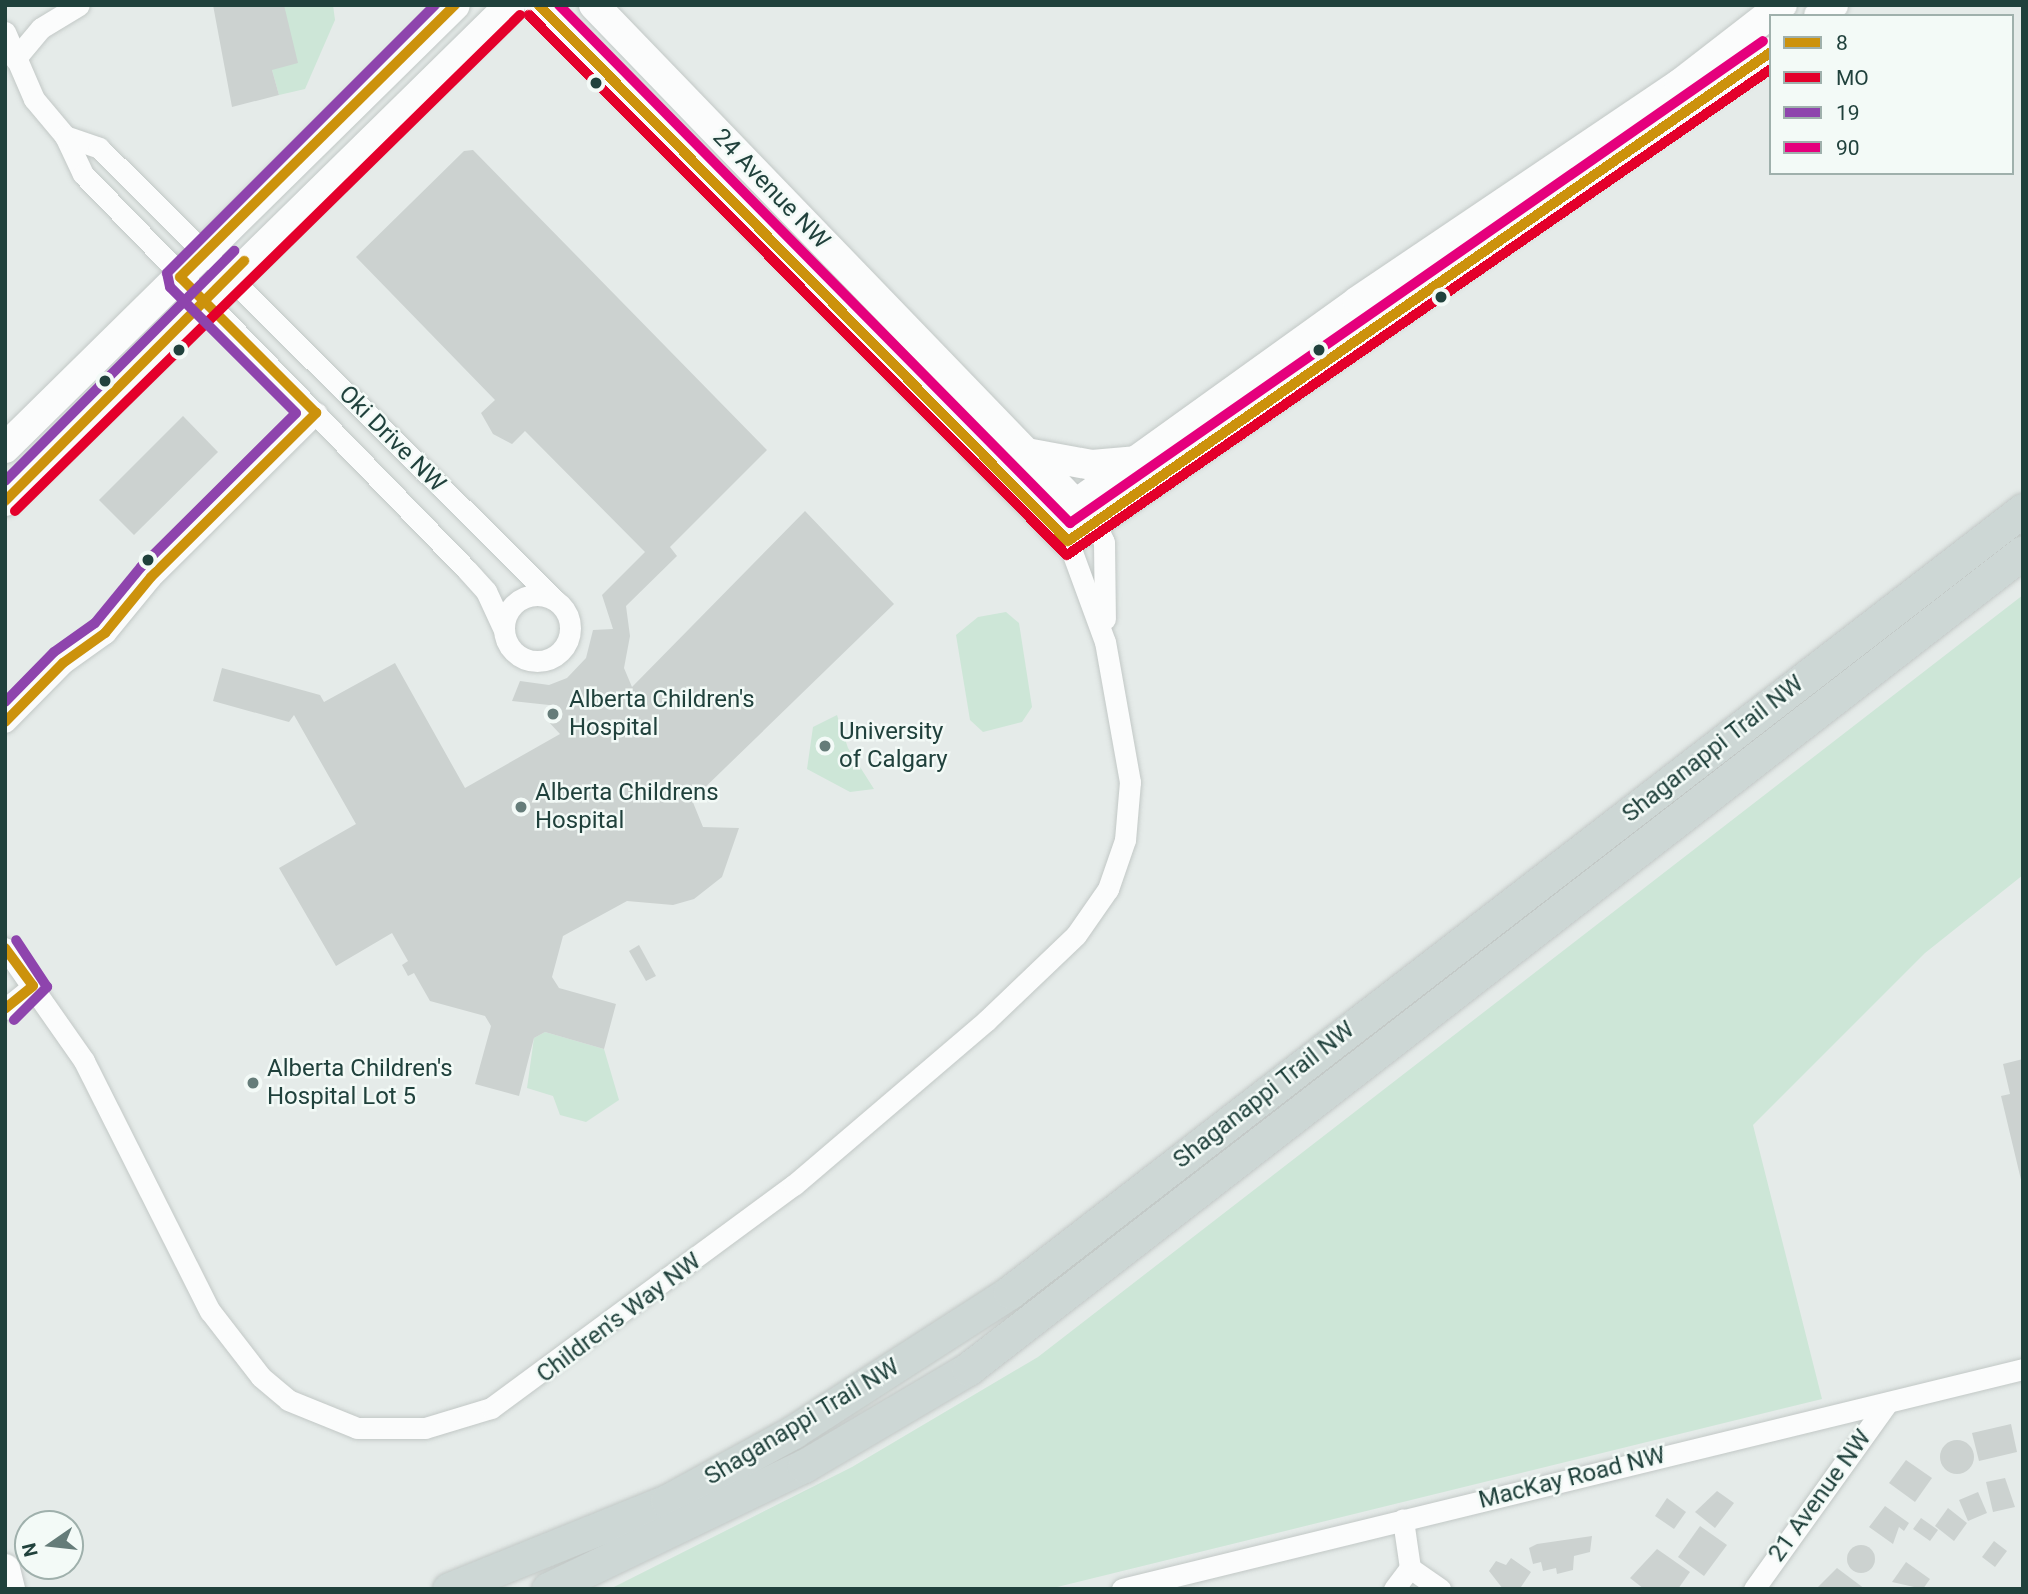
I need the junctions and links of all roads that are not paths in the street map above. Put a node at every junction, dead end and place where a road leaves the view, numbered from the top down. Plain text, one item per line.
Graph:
1 (79, 5) edge
2 (455, 5) edge
3 (510, 5) edge
4 (539, 5) edge
5 (594, 5) edge
6 (1769, 15) edge
7 (5, 32) edge
8 (1769, 53) edge
9 (15, 60) junction
10 (65, 136) junction
11 (204, 254) junction
12 (180, 277) junction
13 (228, 279) junction
14 (205, 304) junction
15 (316, 413) junction
16 (5, 448) edge
17 (1021, 452) junction
18 (1141, 460) junction
19 (5, 501) edge
20 (2023, 510) edge
21 (1072, 523) junction
22 (2023, 552) edge
23 (556, 601) junction
24 (504, 630) junction
25 (1105, 642) junction
26 (5, 722) edge
27 (5, 948) edge
28 (33, 986) junction
29 (5, 1010) edge
30 (2023, 1369) edge
31 (1887, 1403) junction
32 (1402, 1520) junction
33 (1410, 1568) junction
34 (5, 1569) edge
35 (10, 1589) edge
36 (449, 1589) edge
37 (548, 1589) edge
38 (1122, 1589) edge
39 (1394, 1589) edge
40 (1440, 1589) edge
41 (1754, 1589) edge

1 - 9 street
2 - 11 street
3 - 13 street
4 - 21 street, 24 Avenue NW
5 - 17 street, 24 Avenue NW
6 - 18 street
7 - 9 street, Oki Drive NW
8 - 21 street
9 - 10 street, Oki Drive NW
10 - 11 street, Oki Drive NW
10 - 12 street, Oki Drive NW
11 - 12 street
11 - 13 street, Oki Drive NW
12 - 14 street, Oki Drive NW
12 - 16 street
13 - 14 street
13 - 23 street, Oki Drive NW
14 - 15 street, Oki Drive NW
14 - 19 street
15 - 24 street, Oki Drive NW
15 - 26 street
17 - 18 street
17 - 21 street, 24 Avenue NW
18 - 21 street
20 - 36 main road, Shaganappi Trail NW
21 - 25 street, Children's Way NW
21 - 25 street, Children's Way NW
22 - 37 main road, Shaganappi Trail NW
23 - 24 street
23 - 24 street
25 - 28 street, Children's Way NW
27 - 28 street, Children's Way NW
28 - 29 street
30 - 31 street, MacKay Road NW
31 - 32 street, MacKay Road NW
31 - 41 street, 21 Avenue NW
32 - 33 street
32 - 38 street, MacKay Road NW
33 - 39 street
33 - 40 street
34 - 35 street

